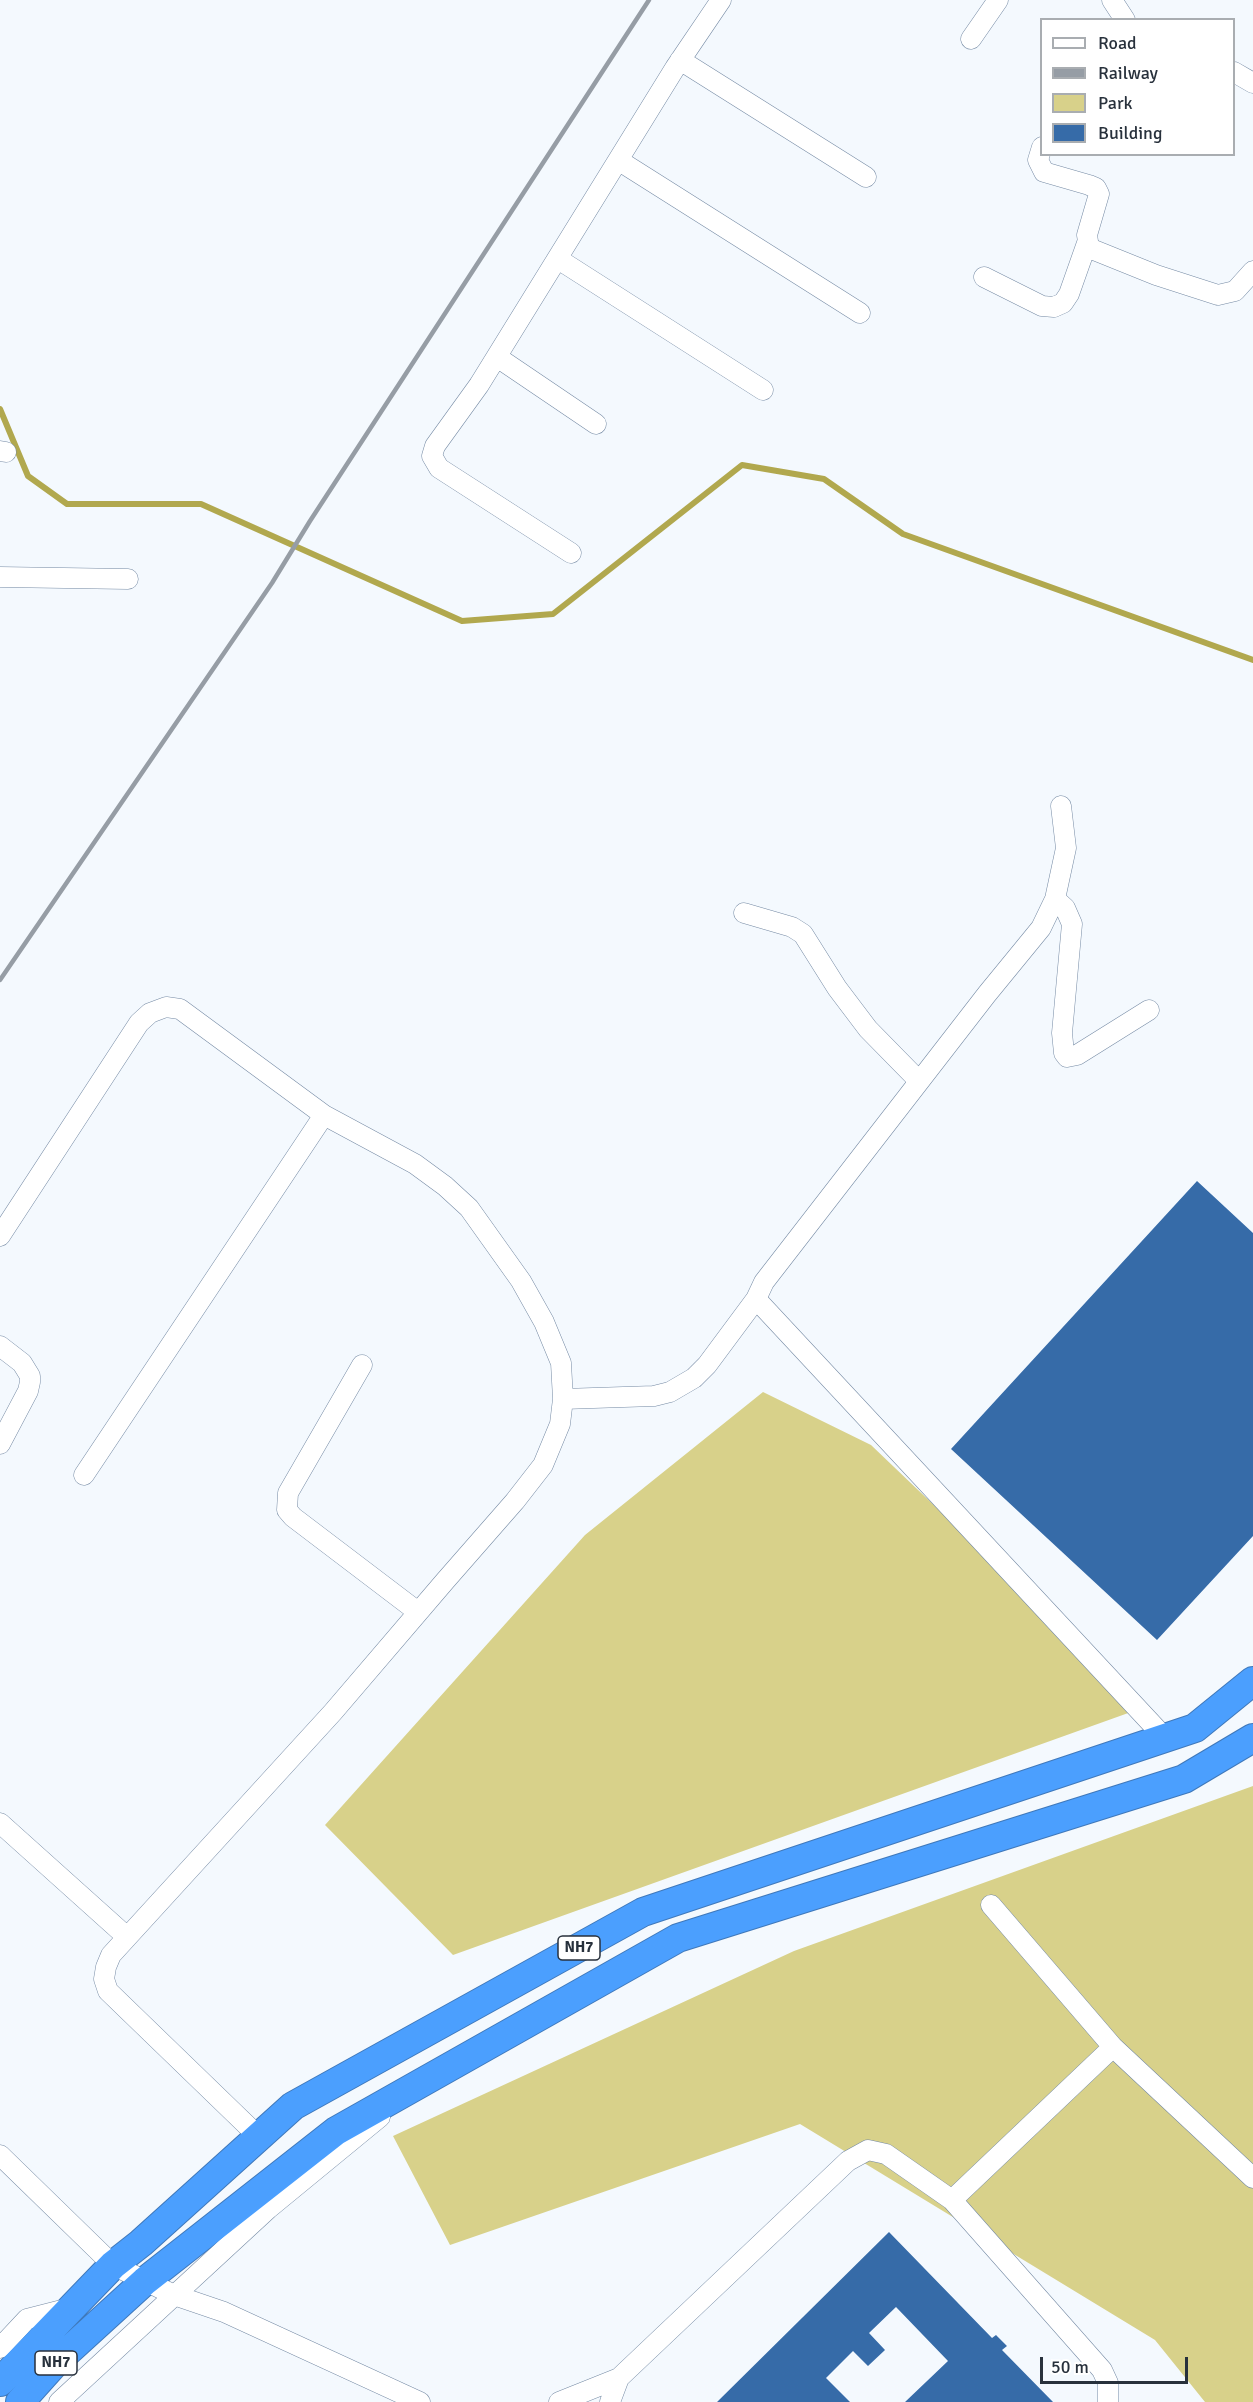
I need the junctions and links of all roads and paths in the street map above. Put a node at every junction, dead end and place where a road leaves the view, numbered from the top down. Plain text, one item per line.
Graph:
1 (721, 0) edge
2 (998, 0) edge
3 (1113, 1) edge
4 (1105, 18) edge
5 (1124, 18) edge
6 (971, 39) dead end
7 (680, 60) junction
8 (1235, 73) edge
9 (1253, 82) edge
10 (1040, 151) edge
11 (618, 160) junction
12 (866, 177) dead end
13 (1087, 243) junction
14 (558, 259) junction
15 (1253, 271) edge
16 (984, 277) dead end
17 (860, 313) dead end
18 (496, 357) junction
19 (763, 390) dead end
20 (596, 424) dead end
21 (571, 553) dead end
22 (0, 577) edge
23 (128, 579) dead end
24 (1061, 806) dead end
25 (1055, 899) junction
26 (744, 913) dead end
27 (1149, 1010) dead end
28 (919, 1081) junction
29 (324, 1115) junction
30 (0, 1236) edge
31 (756, 1299) junction
32 (0, 1346) edge
33 (362, 1365) dead end
34 (563, 1399) junction
35 (0, 1444) edge
36 (84, 1475) dead end
37 (418, 1611) junction
38 (1253, 1681) edge
39 (1165, 1738) junction
40 (1253, 1738) edge
41 (0, 1823) edge
42 (991, 1905) dead end
43 (127, 1937) junction
44 (1113, 2047) junction
45 (443, 2070) junction
46 (260, 2137) junction
47 (0, 2155) edge
48 (1253, 2178) edge
49 (952, 2199) junction
50 (113, 2265) junction
51 (145, 2281) junction
52 (174, 2295) junction
53 (70, 2308) junction
54 (0, 2348) edge
55 (619, 2378) junction
56 (0, 2382) edge
57 (20, 2402) edge
58 (59, 2402) edge
59 (420, 2402) edge
60 (560, 2402) edge
61 (610, 2402) edge
62 (1108, 2402) edge

1 - 7 street
2 - 6 street
3 - 4 street
3 - 5 street
7 - 11 street
7 - 12 street
8 - 9 street
10 - 13 street
11 - 14 street
11 - 17 street
13 - 15 street
13 - 16 street
14 - 18 street
14 - 19 street
18 - 20 street
18 - 21 street
22 - 23 street
24 - 25 street
25 - 27 street
25 - 28 street
26 - 28 street
28 - 31 street
29 - 30 street
29 - 34 street
29 - 36 street
31 - 34 street
31 - 39 street
32 - 35 street
33 - 37 street
34 - 37 street
37 - 43 street
38 - 39 highway, NH7
39 - 46 highway, NH7
40 - 45 highway, NH7
41 - 43 street
42 - 44 street
43 - 46 street
44 - 48 street
44 - 49 street
45 - 51 highway, NH7
45 - 52 street
46 - 50 highway, NH7
47 - 50 street
49 - 55 street
49 - 62 street
50 - 51 street
50 - 53 highway, NH7
51 - 52 street
51 - 57 highway, NH7
52 - 58 street
52 - 59 street
53 - 54 street
53 - 56 highway, NH7
55 - 60 street
55 - 61 street

